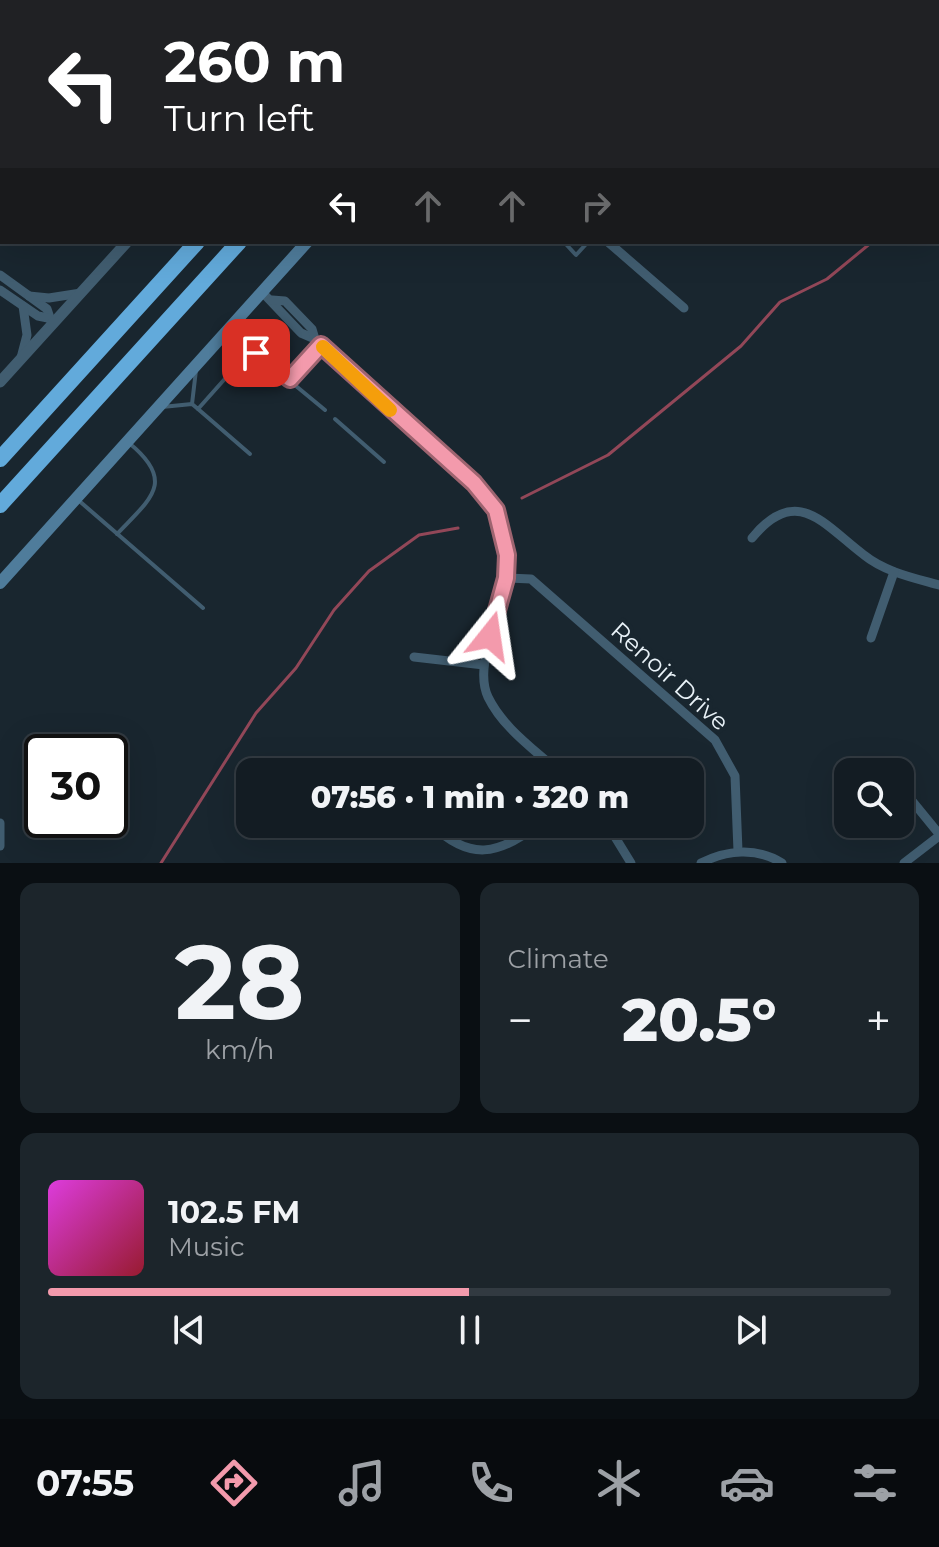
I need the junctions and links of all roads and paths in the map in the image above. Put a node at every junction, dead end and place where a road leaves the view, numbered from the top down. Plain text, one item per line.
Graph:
1 (125, 244) edge
2 (195, 244) edge
3 (237, 244) edge
4 (306, 244) edge
5 (566, 244) edge
6 (586, 244) edge
7 (610, 244) edge
8 (0, 275) edge
9 (0, 290) edge
10 (81, 293) junction
11 (29, 296) junction
12 (267, 296) junction
13 (23, 306) junction
14 (684, 308) dead end
15 (50, 321) junction
16 (318, 342) junction
17 (21, 358) junction
18 (197, 363) junction
19 (290, 379) junction
20 (0, 382) edge
21 (192, 404) junction
22 (157, 409) junction
23 (198, 409) junction
24 (325, 410) dead end
25 (335, 419) dead end
26 (127, 441) junction
27 (250, 454) dead end
28 (0, 459) edge
29 (384, 462) dead end
30 (75, 498) junction
31 (0, 505) edge
32 (117, 534) junction
33 (752, 538) dead end
34 (894, 572) junction
35 (506, 578) junction
36 (0, 583) edge
37 (939, 585) edge
38 (203, 608) dead end
39 (871, 638) dead end
40 (414, 657) dead end
41 (484, 665) junction
42 (544, 758) edge
43 (914, 804) edge
44 (0, 823) edge
45 (939, 835) edge
46 (446, 838) edge
47 (518, 838) edge
48 (616, 838) edge
49 (0, 846) edge
50 (738, 851) junction
51 (631, 863) edge
52 (701, 863) edge
53 (782, 863) edge
54 (904, 863) edge

1 - 10 street
2 - 28 highway
3 - 31 highway
4 - 12 main road
5 - 6 lane
7 - 14 street
8 - 11 street
9 - 13 street
10 - 11 street
10 - 15 street
11 - 15 street
12 - 16 street
12 - 18 main road
13 - 15 street
13 - 17 street
15 - 17 street
16 - 19 lane
16 - 35 street
17 - 20 street
18 - 21 lane
18 - 22 main road
19 - 23 lane
19 - 24 lane
21 - 22 lane
21 - 23 lane
22 - 26 main road
23 - 27 lane
25 - 29 lane
26 - 30 main road
26 - 32 lane
30 - 32 lane
30 - 36 main road
32 - 38 lane
33 - 34 street
34 - 37 street
34 - 39 street
35 - 41 street
35 - 50 street, Renoir Drive
40 - 41 street
41 - 42 street
43 - 45 street
44 - 49 street
45 - 54 street
46 - 47 street
48 - 51 street
50 - 52 street
50 - 53 street

